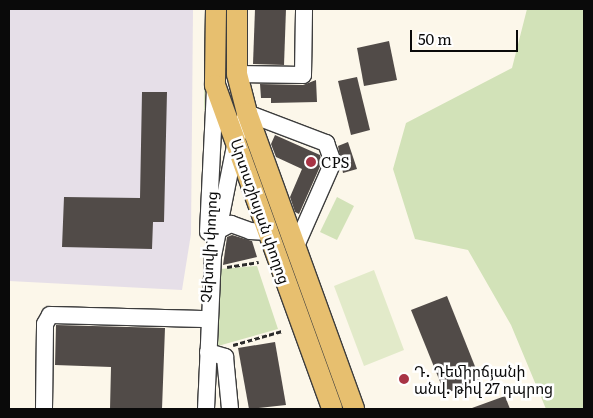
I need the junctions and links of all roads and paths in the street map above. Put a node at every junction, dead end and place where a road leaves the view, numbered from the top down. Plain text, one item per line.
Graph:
1 (216, 9) edge
2 (238, 9) edge
3 (304, 9) edge
4 (237, 74) junction
5 (215, 85) junction
6 (247, 114) junction
7 (236, 141) junction
8 (216, 231) junction
9 (268, 232) junction
10 (296, 246) junction
11 (260, 262) dead end
12 (218, 268) dead end
13 (204, 319) junction
14 (282, 331) dead end
15 (231, 345) dead end
16 (208, 352) junction
17 (44, 409) edge
18 (200, 409) edge
19 (206, 409) edge
20 (230, 409) edge
21 (332, 409) edge
22 (354, 409) edge

1 - 5 main road, Արտաշիսյան փողոց
2 - 4 main road, Արտաշիսյան փողոց
3 - 4 street
4 - 6 main road, Արտաշիսյան փողոց
5 - 7 main road, Արտաշիսյան փողոց
5 - 13 street, Չեխովի փողոց
6 - 7 street, Չեխովի փողոց
6 - 10 main road, Արտաշիսյան փողոց
6 - 10 street
7 - 8 street, Չեխովի փողոց
7 - 9 main road, Արտաշիսյան փողոց
8 - 9 street
8 - 16 street, Չեխովի փողոց
9 - 21 main road, Արտաշիսյան փողոց
10 - 22 main road, Արտաշիսյան փողոց
11 - 12 path
13 - 17 street
13 - 18 street, Չեխովի փողոց
14 - 15 path
16 - 19 street, Չեխովի փողոց
16 - 20 street

